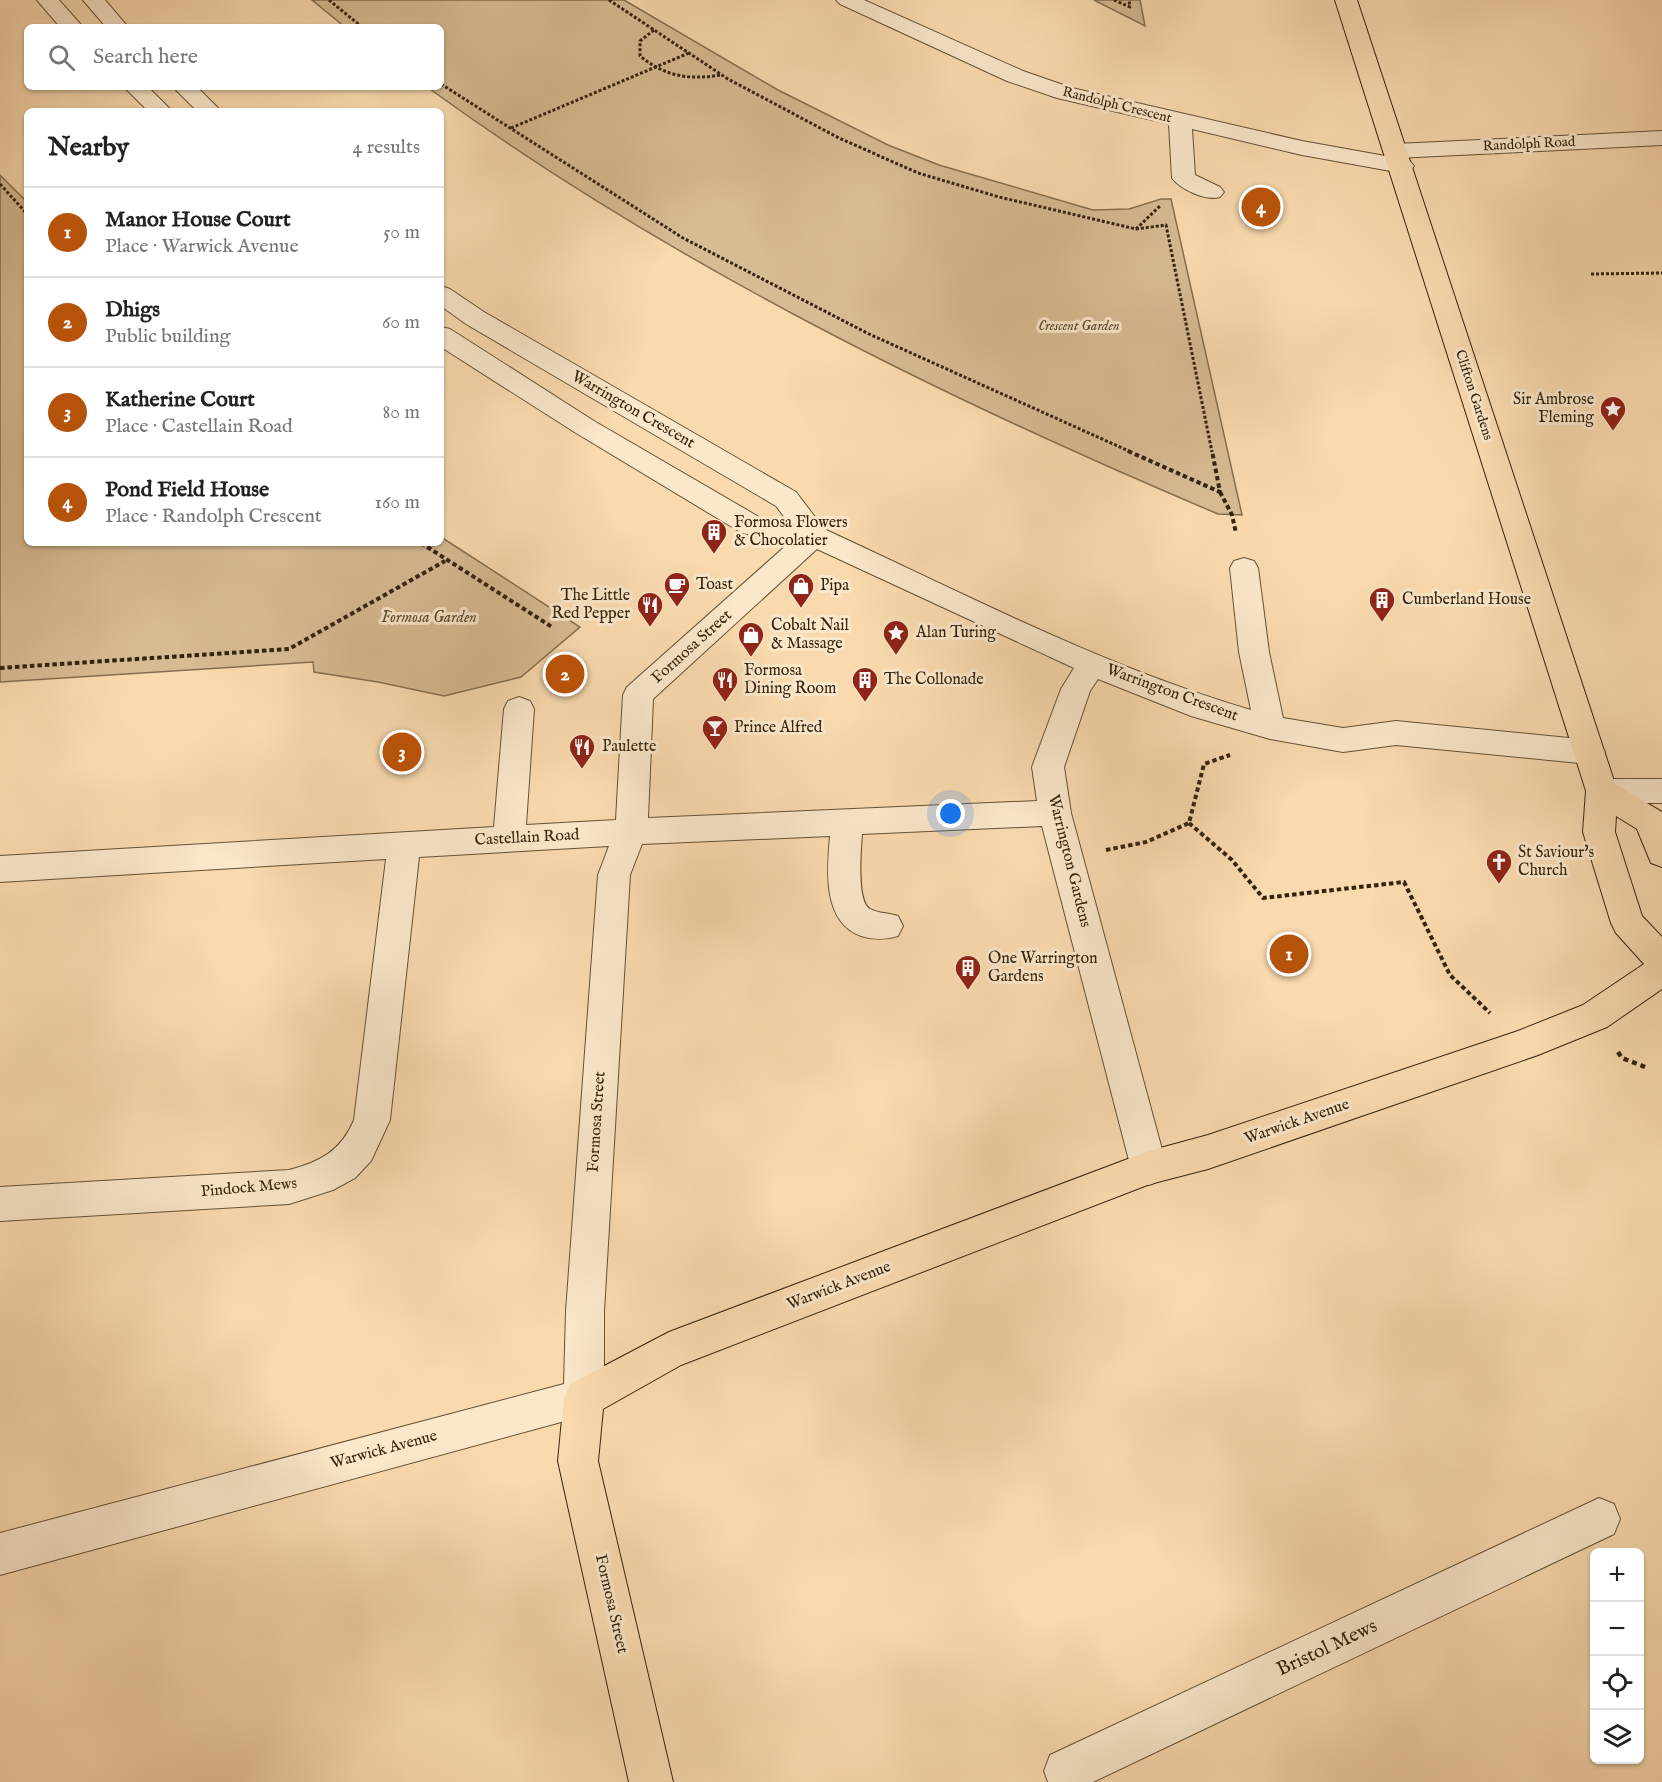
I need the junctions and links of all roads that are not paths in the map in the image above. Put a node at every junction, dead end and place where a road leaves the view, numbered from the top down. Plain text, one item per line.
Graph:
1 (48, 0) edge
2 (94, 0) edge
3 (847, 0) edge
4 (1346, 0) edge
5 (69, 24) edge
6 (114, 24) edge
7 (138, 90) edge
8 (187, 90) edge
9 (158, 108) edge
10 (207, 108) edge
11 (1180, 121) junction
12 (1662, 138) edge
13 (1399, 158) junction
14 (1212, 192) dead end
15 (444, 296) edge
16 (444, 337) edge
17 (814, 536) junction
18 (1244, 567) road end
19 (1092, 664) junction
20 (519, 709) dead end
21 (1270, 727) junction
22 (1589, 752) junction
23 (1602, 791) junction
24 (1662, 791) edge
25 (1055, 813) junction
26 (847, 823) junction
27 (631, 832) junction
28 (509, 840) junction
29 (404, 846) junction
30 (1662, 855) edge
31 (0, 869) edge
32 (886, 926) dead end
33 (1662, 960) edge
34 (1662, 970) edge
35 (1149, 1168) junction
36 (0, 1204) edge
37 (584, 1398) junction
38 (1599, 1519) dead end
39 (0, 1554) edge
40 (651, 1782) edge
41 (1071, 1782) edge

1 - 5 street
2 - 6 street
3 - 11 street, Randolph Crescent
4 - 13 main road, Clifton Gardens
7 - 9 street
8 - 10 street
11 - 13 street, Randolph Crescent
11 - 14 street
12 - 13 street, Randolph Road
13 - 22 main road, Clifton Gardens
15 - 17 street, Warrington Crescent
16 - 17 street, Warrington Crescent
17 - 19 street, Warrington Crescent
17 - 27 street, Formosa Street
18 - 21 street
19 - 21 street, Warrington Crescent
19 - 25 street, Warrington Gardens
20 - 28 street
21 - 22 street, Warrington Crescent
22 - 23 main road, Clifton Gardens
23 - 24 street
23 - 30 main road
23 - 33 main road, Clifton Gardens
25 - 26 street, Castellain Road
25 - 35 street, Warrington Gardens
26 - 27 street, Castellain Road
26 - 32 street
27 - 28 street, Castellain Road
27 - 37 street, Formosa Street
28 - 29 street, Castellain Road
29 - 31 street, Castellain Road
29 - 36 street, Pindock Mews
34 - 35 main road, Warwick Avenue
35 - 37 main road, Warwick Avenue
37 - 39 street, Warwick Avenue
37 - 40 main road, Formosa Street
38 - 41 street, Bristol Mews

